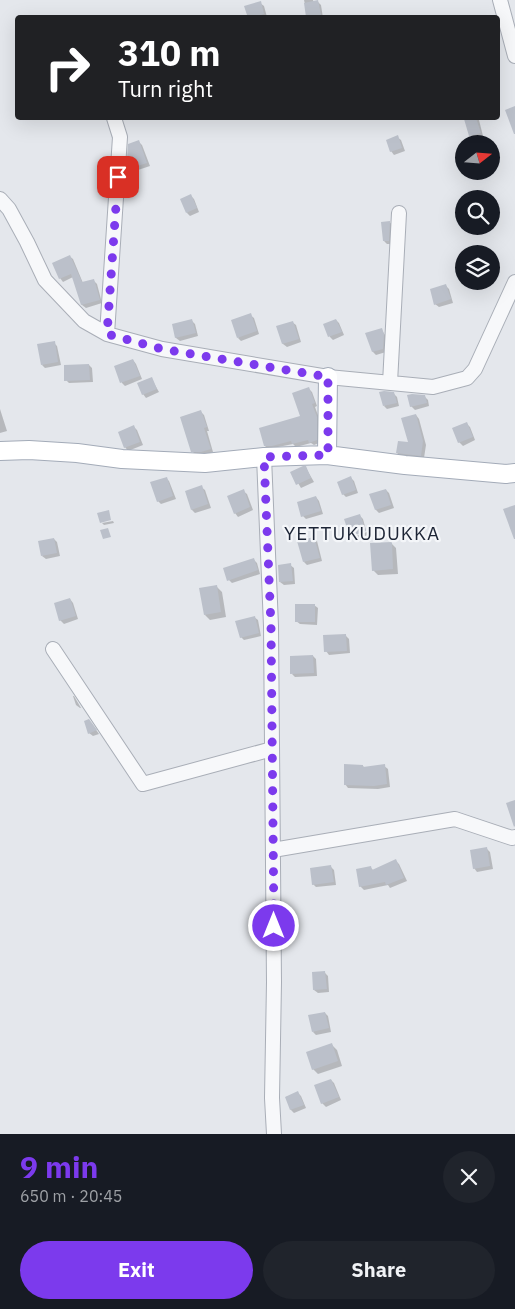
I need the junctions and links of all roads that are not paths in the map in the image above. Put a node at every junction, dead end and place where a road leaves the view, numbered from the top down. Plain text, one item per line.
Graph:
1 (500, 0) edge
2 (515, 56) edge
3 (115, 120) edge
4 (0, 199) edge
5 (399, 213) dead end
6 (515, 282) edge
7 (107, 334) junction
8 (328, 377) junction
9 (390, 383) junction
10 (0, 451) edge
11 (328, 455) junction
12 (264, 457) junction
13 (515, 474) edge
14 (53, 649) dead end
15 (272, 749) junction
16 (515, 837) edge
17 (273, 850) junction
18 (274, 1134) edge

1 - 2 street
3 - 7 street
4 - 7 street
5 - 9 street
6 - 9 street
7 - 8 street
8 - 9 street
8 - 11 main road
10 - 12 main road
11 - 12 main road
11 - 13 main road
12 - 15 street
14 - 15 street
15 - 17 street
16 - 17 street
17 - 18 street

